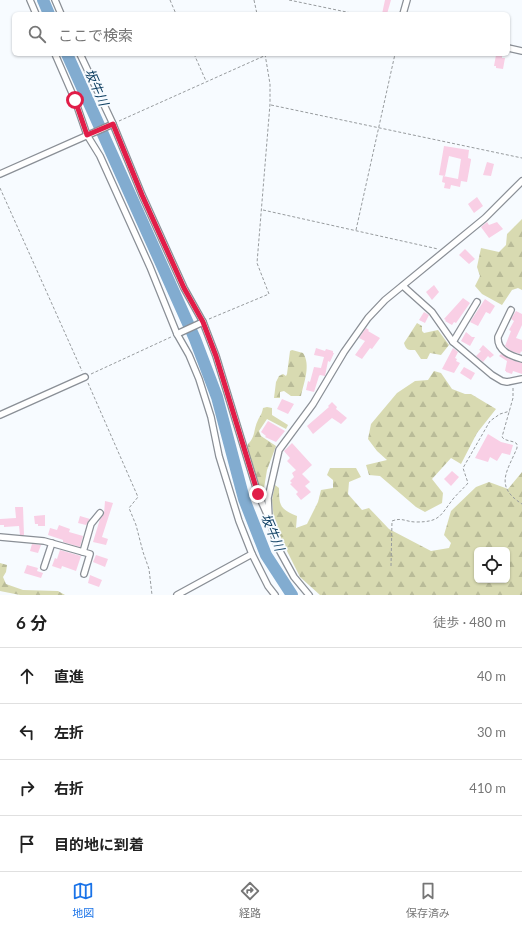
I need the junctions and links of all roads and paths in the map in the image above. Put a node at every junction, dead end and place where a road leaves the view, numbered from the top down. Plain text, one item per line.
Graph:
1 (30, 0) edge
2 (55, 0) edge
3 (170, 0) edge
4 (254, 0) edge
5 (289, 0) edge
6 (406, 0) edge
7 (35, 12) edge
8 (60, 12) edge
9 (175, 12) edge
10 (257, 12) edge
11 (346, 12) edge
12 (403, 12) edge
13 (510, 48) edge
14 (522, 51) edge
15 (55, 56) edge
16 (81, 56) edge
17 (195, 56) edge
18 (263, 56) edge
19 (265, 56) edge
20 (395, 56) edge
21 (207, 82) junction
22 (270, 104) junction
23 (113, 124) junction
24 (379, 127) junction
25 (87, 135) junction
26 (522, 158) edge
27 (0, 174) edge
28 (522, 182) edge
29 (0, 188) edge
30 (262, 210) junction
31 (356, 230) junction
32 (445, 251) junction
33 (402, 286) junction
34 (477, 302) dead end
35 (511, 310) dead end
36 (200, 323) junction
37 (180, 333) junction
38 (453, 342) junction
39 (522, 359) edge
40 (85, 377) junction
41 (522, 379) edge
42 (511, 381) junction
43 (510, 411) junction
44 (0, 415) edge
45 (522, 504) edge
46 (100, 513) dead end
47 (269, 517) junction
48 (0, 537) edge
49 (52, 543) junction
50 (83, 552) junction
51 (252, 554) junction
52 (391, 566) dead end
53 (44, 567) dead end
54 (84, 574) dead end
55 (152, 595) edge
56 (177, 595) edge
57 (275, 595) edge
58 (309, 595) edge

1 - 7 street
2 - 8 street
3 - 9 path
4 - 10 path
5 - 11 path
6 - 12 street
13 - 14 street
15 - 25 street
16 - 23 street
17 - 21 path
18 - 21 path
19 - 22 path
20 - 24 path
21 - 23 path
22 - 24 path
22 - 30 path
23 - 25 street
23 - 36 street
24 - 26 path
24 - 31 path
25 - 27 street
25 - 37 street
28 - 32 street
29 - 40 path
30 - 31 path
30 - 36 path
31 - 32 path
32 - 33 street
33 - 38 street
33 - 47 street
34 - 38 street
35 - 39 street
36 - 37 street
36 - 47 street
37 - 40 path
37 - 51 street
38 - 42 street
40 - 44 street
40 - 55 path
41 - 42 street
42 - 43 path
43 - 45 path
43 - 52 path
46 - 50 street
47 - 58 street
48 - 49 street
49 - 50 street
49 - 53 street
50 - 54 street
51 - 56 street
51 - 57 street

